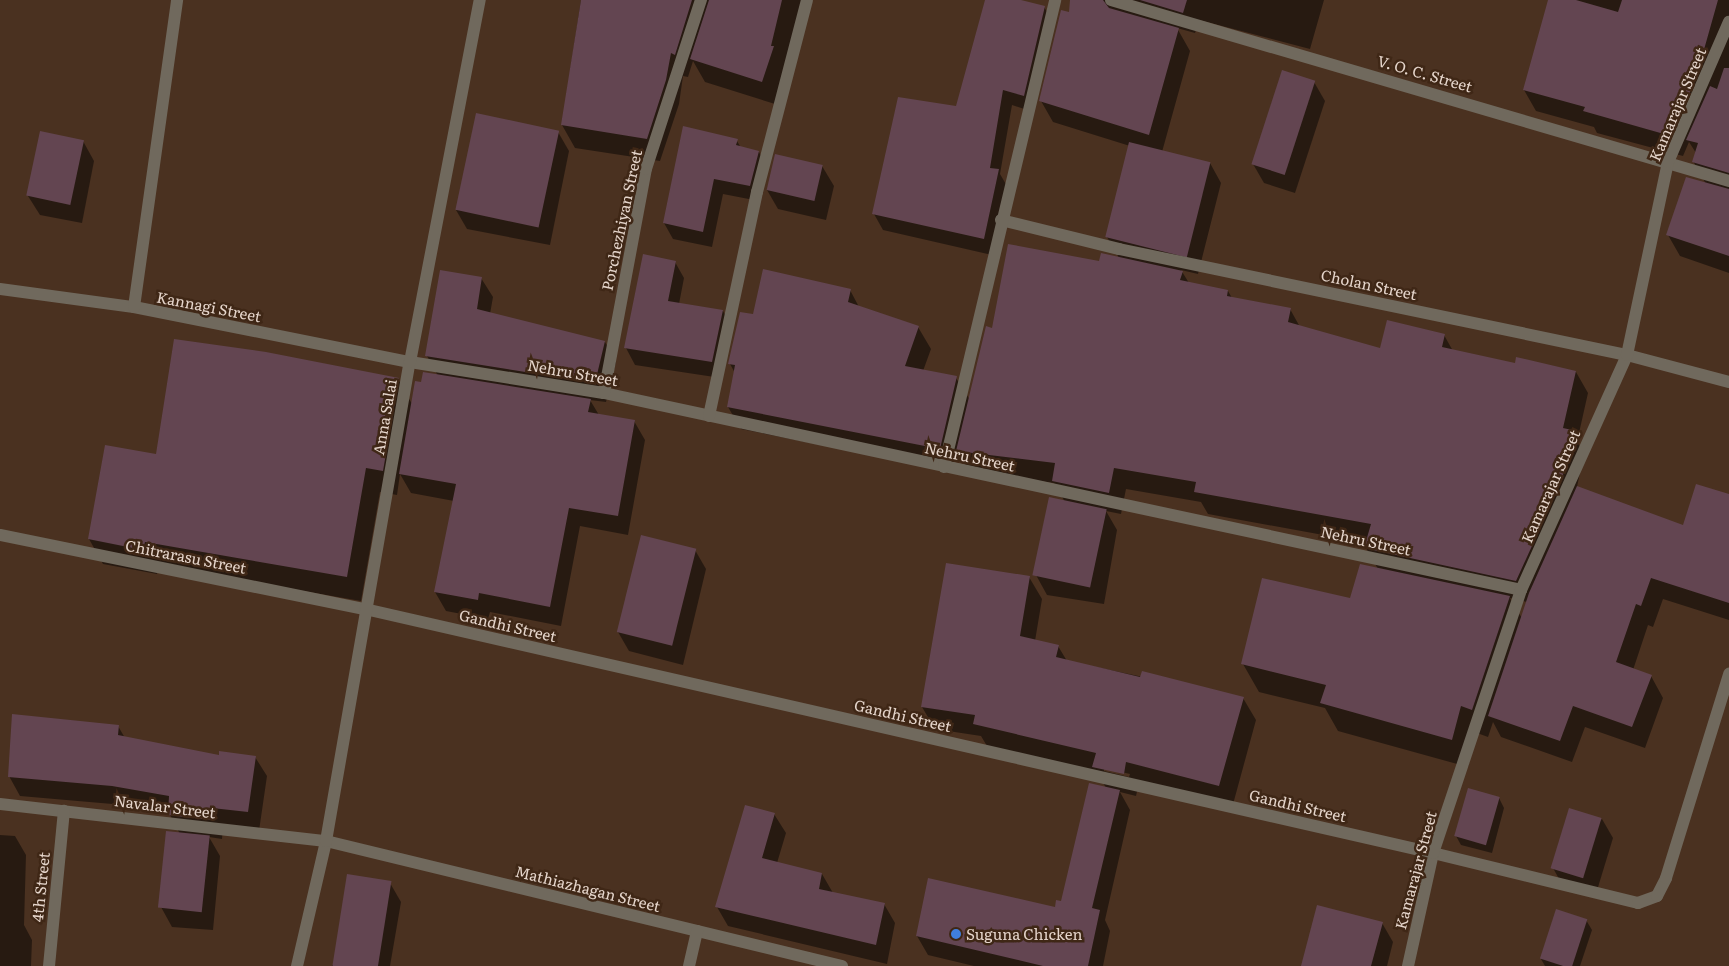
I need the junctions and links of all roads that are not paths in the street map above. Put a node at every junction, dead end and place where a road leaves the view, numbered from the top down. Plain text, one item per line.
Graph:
1 (177, 0) edge
2 (480, 0) edge
3 (701, 0) edge
4 (807, 0) edge
5 (1055, 0) edge
6 (1111, 0) edge
7 (1729, 22) edge
8 (1668, 162) junction
9 (1729, 181) edge
10 (1001, 220) junction
11 (0, 289) edge
12 (134, 307) junction
13 (1627, 355) junction
14 (410, 362) junction
15 (1729, 382) edge
16 (604, 393) junction
17 (709, 416) junction
18 (944, 468) junction
19 (0, 535) edge
20 (1521, 590) junction
21 (365, 609) junction
22 (1729, 674) edge
23 (0, 804) edge
24 (64, 810) junction
25 (326, 841) junction
26 (1433, 853) junction
27 (697, 931) junction
28 (49, 966) edge
29 (297, 966) edge
30 (689, 966) edge
31 (842, 966) edge
32 (1408, 966) edge

1 - 12 street
2 - 14 street, Anna Salai
3 - 16 street, Porchezhiyan Street
4 - 17 street
5 - 10 street
6 - 8 street, V. O. C. Street
7 - 8 street, Kamarajar Street
8 - 9 street, V. O. C. Street
8 - 13 street, Kamarajar Street
10 - 13 street, Cholan Street
10 - 18 street
11 - 12 street, Kannagi Street
12 - 14 street, Kannagi Street
13 - 15 street, Cholan Street
13 - 20 street, Kamarajar Street
14 - 16 street, Nehru Street
14 - 21 street, Anna Salai
16 - 17 street, Nehru Street
17 - 18 street, Nehru Street
18 - 20 street, Nehru Street
19 - 21 street, Chitrarasu Street
20 - 26 street, Kamarajar Street
21 - 25 street, Anna Salai
21 - 26 street, Gandhi Street
22 - 26 street, Gandhi Street
23 - 24 street, Navalar Street
24 - 25 street, Navalar Street
24 - 28 street, 4th Street
25 - 27 street, Mathiazhagan Street
25 - 29 street, Anna Salai
26 - 32 street, Kamarajar Street
27 - 30 street
27 - 31 street, Mathiazhagan Street

